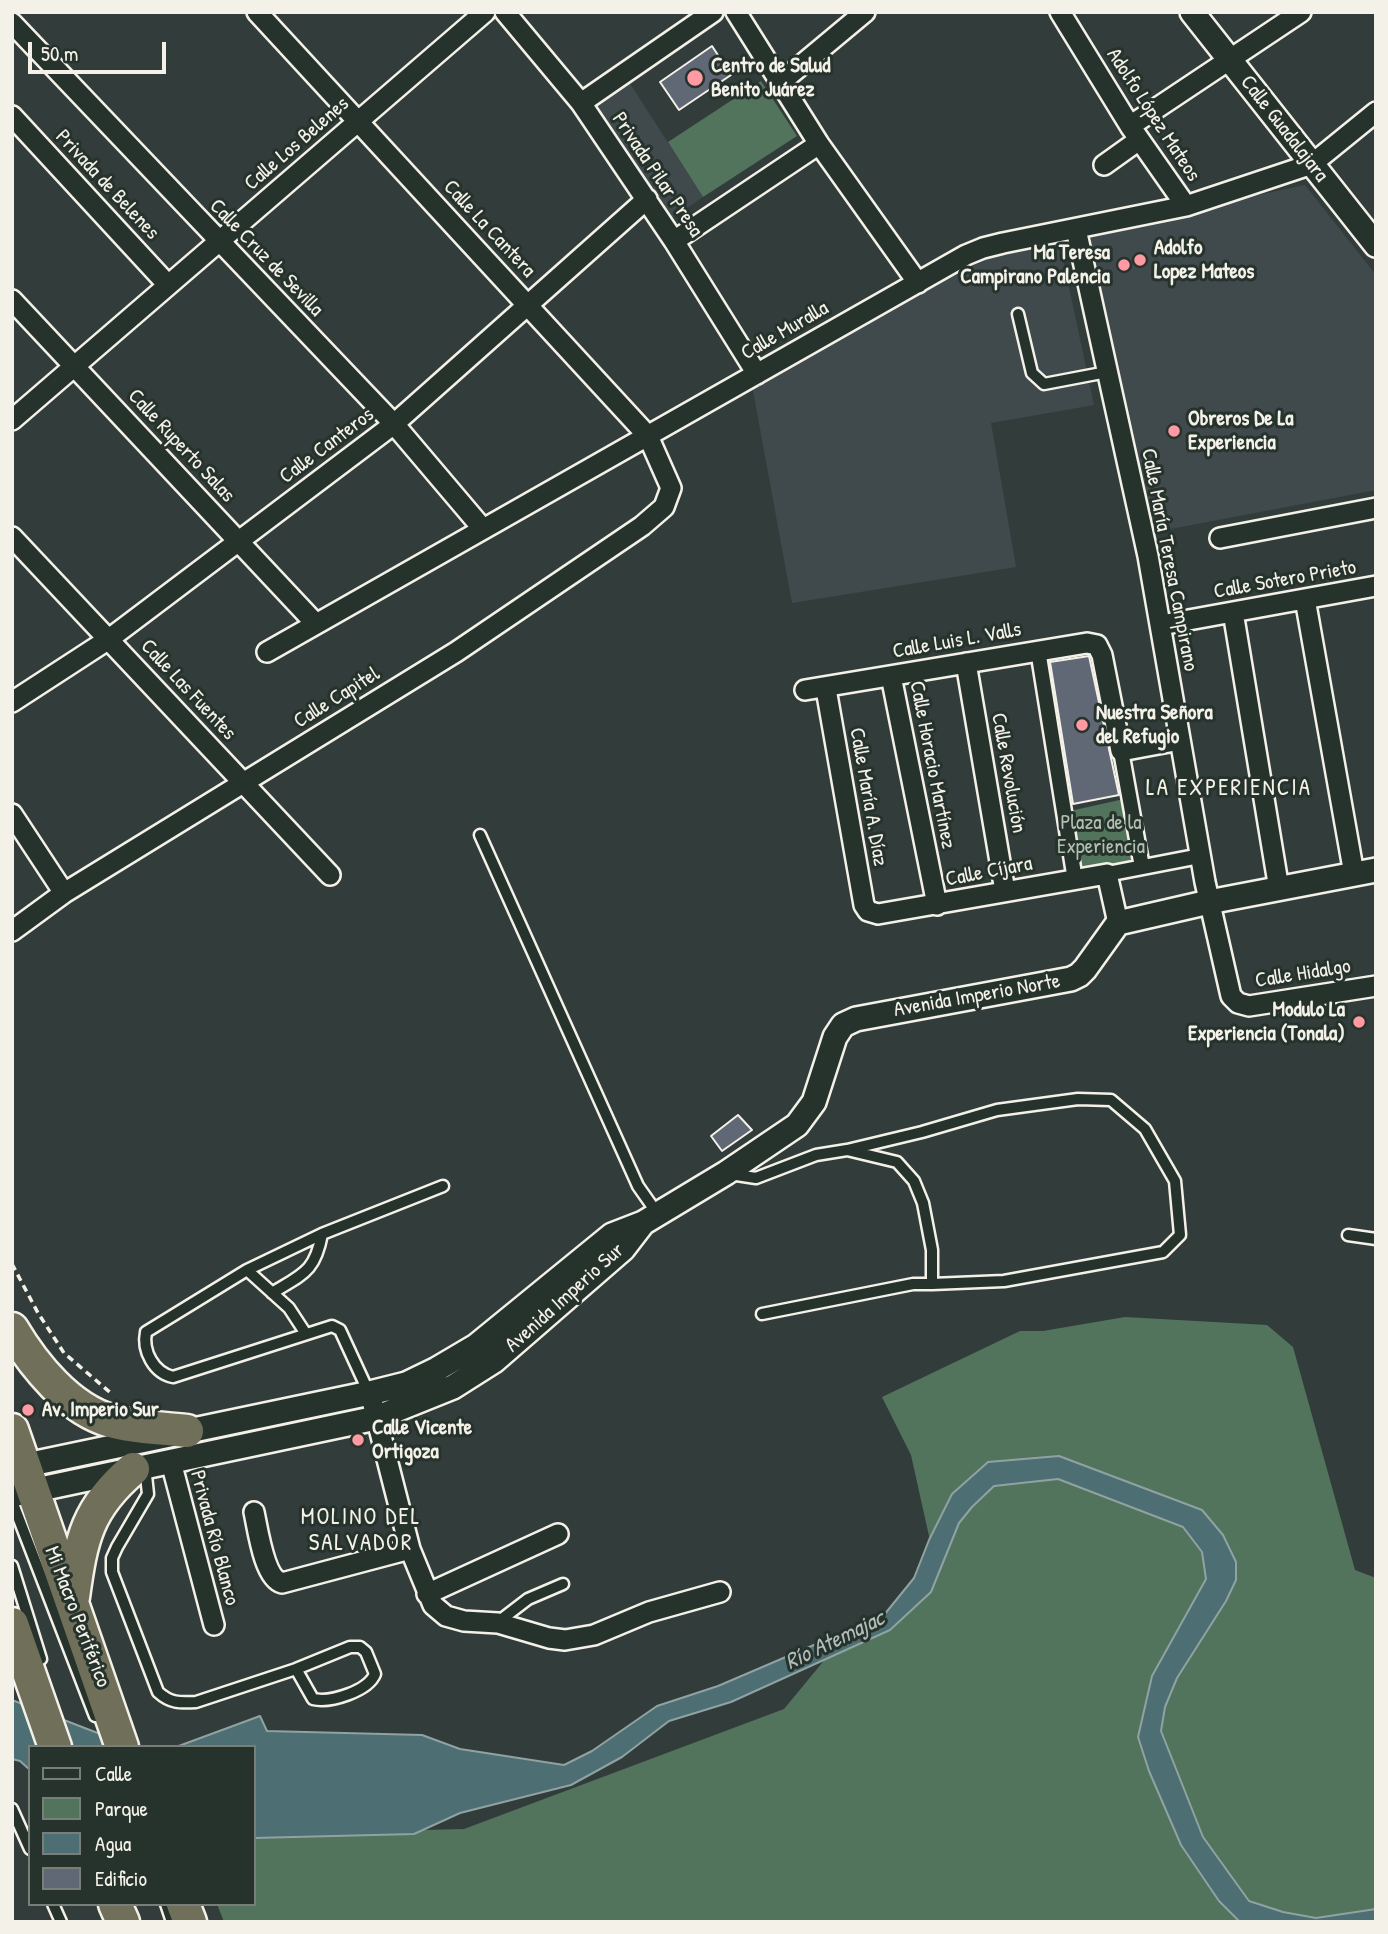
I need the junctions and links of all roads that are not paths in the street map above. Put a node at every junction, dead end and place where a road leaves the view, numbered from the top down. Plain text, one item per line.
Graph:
1 (257, 12) edge
2 (485, 12) edge
3 (505, 12) edge
4 (713, 12) edge
5 (736, 12) edge
6 (864, 12) edge
7 (1060, 12) edge
8 (1192, 12) edge
9 (1301, 12) edge
10 (12, 23) edge
11 (1229, 59) junction
12 (781, 82) junction
13 (581, 103) junction
14 (1376, 112) edge
15 (12, 116) edge
16 (358, 121) junction
17 (1134, 133) junction
18 (820, 144) junction
19 (1312, 164) junction
20 (1104, 165) dead end
21 (647, 200) junction
22 (1186, 206) junction
23 (1076, 229) junction
24 (674, 240) junction
25 (218, 242) junction
26 (1376, 245) edge
27 (918, 283) junction
28 (168, 285) junction
29 (12, 300) edge
30 (528, 305) junction
31 (1018, 314) dead end
32 (75, 366) junction
33 (1107, 372) junction
34 (757, 374) junction
35 (12, 420) edge
36 (394, 424) junction
37 (648, 436) junction
38 (671, 488) joint
39 (1376, 508) edge
40 (483, 529) junction
41 (12, 537) edge
42 (1220, 538) dead end
43 (239, 541) junction
44 (1376, 586) edge
45 (1305, 599) junction
46 (1233, 612) junction
47 (316, 624) junction
48 (1161, 625) junction
49 (108, 639) junction
50 (1038, 650) junction
51 (267, 652) dead end
52 (967, 663) junction
53 (891, 676) junction
54 (826, 689) junction
55 (805, 691) dead end
56 (12, 702) edge
57 (1180, 740) junction
58 (1121, 751) junction
59 (244, 783) junction
60 (12, 814) edge
61 (480, 835) dead end
62 (1200, 856) junction
63 (1142, 867) junction
64 (1365, 872) edge
65 (1107, 874) junction
66 (330, 875) dead end
67 (1075, 880) junction
68 (1279, 889) junction
69 (1005, 891) junction
70 (64, 893) junction
71 (1209, 902) junction
72 (937, 905) junction
73 (868, 911) joint
74 (1118, 923) junction
75 (12, 931) edge
76 (1376, 986) edge
77 (1238, 1003) joint
78 (847, 1150) junction
79 (726, 1173) junction
80 (443, 1186) dead end
81 (650, 1218) junction
82 (322, 1234) junction
83 (1348, 1235) dead end
84 (1376, 1239) edge
85 (247, 1270) junction
86 (932, 1284) junction
87 (272, 1293) junction
88 (762, 1314) dead end
89 (12, 1329) edge
90 (306, 1334) junction
91 (369, 1393) junction
92 (376, 1418) junction
93 (12, 1430) edge
94 (187, 1431) junction
95 (171, 1462) junction
96 (139, 1468) junction
97 (20, 1484) edge
98 (254, 1512) dead end
99 (558, 1534) dead end
100 (410, 1549) junction
101 (12, 1566) edge
102 (564, 1584) dead end
103 (720, 1592) dead end
104 (427, 1594) junction
105 (72, 1601) junction
106 (498, 1623) junction
107 (214, 1625) dead end
108 (14, 1632) edge
109 (296, 1669) junction
110 (41, 1684) junction
111 (106, 1725) edge
112 (55, 1745) edge
113 (12, 1809) edge
114 (28, 1845) edge
115 (116, 1906) edge
116 (123, 1922) edge

1 - 16 street, Calle La Cantera
2 - 16 street, Calle Los Belenes
3 - 13 street, Privada Pilar Presa
4 - 13 street
5 - 12 street
6 - 12 street
7 - 17 street, Adolfo López Mateos
8 - 11 street, Calle Guadalajara
9 - 11 street
10 - 25 street, Calle Cruz de Sevilla
11 - 17 street
11 - 19 street, Calle Guadalajara
12 - 18 street
13 - 21 street, Privada Pilar Presa
14 - 19 street
15 - 28 street, Privada de Belenes
16 - 25 street, Calle Los Belenes
16 - 30 street, Calle La Cantera
17 - 20 street
17 - 22 street, Adolfo López Mateos
18 - 24 street
18 - 27 street
19 - 22 street, Calle Muralla
19 - 26 street, Calle Guadalajara
21 - 24 street, Privada Pilar Presa
21 - 30 street, Calle Canteros
22 - 23 street, Calle Muralla
23 - 27 street, Calle Muralla
23 - 33 street, Calle María Teresa Campirano
24 - 34 street, Privada Pilar Presa
25 - 28 street, Calle Los Belenes
25 - 36 street, Calle Cruz de Sevilla
27 - 34 street, Calle Muralla
28 - 32 street, Calle Los Belenes
29 - 32 street, Calle Ruperto Salas
30 - 36 street, Calle Canteros
30 - 37 street, Calle La Cantera
31 - 33 lane
32 - 35 street, Calle Los Belenes
32 - 43 street, Calle Ruperto Salas
33 - 48 street, Calle María Teresa Campirano
34 - 37 street, Calle Muralla
36 - 40 street, Calle Cruz de Sevilla
36 - 43 street, Calle Canteros
37 - 38 street, Calle La Cantera
37 - 40 street, Calle Muralla
38 - 59 street, Calle Capitel
39 - 42 street
40 - 47 street, Calle Muralla
41 - 49 street, Calle Las Fuentes
43 - 47 street, Calle Ruperto Salas
43 - 49 street, Calle Canteros
44 - 45 street, Calle Sotero Prieto
45 - 46 street, Calle Sotero Prieto
45 - 64 street
46 - 48 street, Calle Sotero Prieto
46 - 68 street
47 - 51 street, Calle Muralla
48 - 57 street, Calle María Teresa Campirano
49 - 56 street, Calle Canteros
49 - 59 street, Calle Las Fuentes
50 - 52 street, Calle Luis L. Valls
50 - 58 street, Calle Luis L. Valls
50 - 67 street
52 - 53 street, Calle Luis L. Valls
52 - 69 street, Calle Revolución
53 - 54 street, Calle Luis L. Valls
53 - 72 street, Calle Horacio Martínez
54 - 55 street, Calle Luis L. Valls
54 - 73 street, Calle María A. Díaz
57 - 58 street
57 - 62 street, Calle María Teresa Campirano
58 - 63 street
59 - 66 street, Calle Las Fuentes
59 - 70 street, Calle Capitel
60 - 70 street
61 - 81 lane
62 - 63 street, Calle Cíjara
62 - 71 street, Calle María Teresa Campirano
63 - 65 street, Calle Cíjara
64 - 68 street
65 - 67 street, Calle Cíjara
65 - 74 street
67 - 69 street, Calle Cíjara
68 - 71 street
69 - 72 street, Calle Cíjara
70 - 75 street, Calle Capitel
71 - 74 street
71 - 77 street, Calle María Teresa Campirano
72 - 73 street, Calle Cíjara
74 - 79 street, Avenida Imperio Norte
76 - 77 street, Calle Hidalgo
78 - 79 lane
78 - 86 lane
78 - 86 lane
79 - 81 street, Avenida Imperio Norte
80 - 82 lane
81 - 91 street, Avenida Imperio Sur
81 - 92 street, Avenida Imperio Sur
82 - 85 lane
82 - 87 lane
83 - 84 lane
85 - 87 lane
85 - 90 lane
86 - 88 lane
87 - 90 lane
89 - 94 highway
90 - 91 lane
91 - 92 street
91 - 94 street, Avenida Imperio Sur
92 - 95 street, Avenida Imperio Sur
92 - 100 street
93 - 97 highway
94 - 97 street, Avenida Imperio Sur
95 - 96 street, Avenida Imperio Sur
95 - 107 street, Privada Río Blanco
96 - 97 street, Avenida Imperio Sur
96 - 105 highway
96 - 109 lane
97 - 105 highway
97 - 111 lane, Mi Macro Periférico
98 - 100 street
99 - 104 street
100 - 104 street
101 - 110 lane, Mi Macro Periférico
102 - 106 lane
103 - 106 street
104 - 106 street
105 - 111 highway
108 - 110 highway
109 - 109 lane
110 - 112 highway
113 - 114 lane
115 - 116 highway

